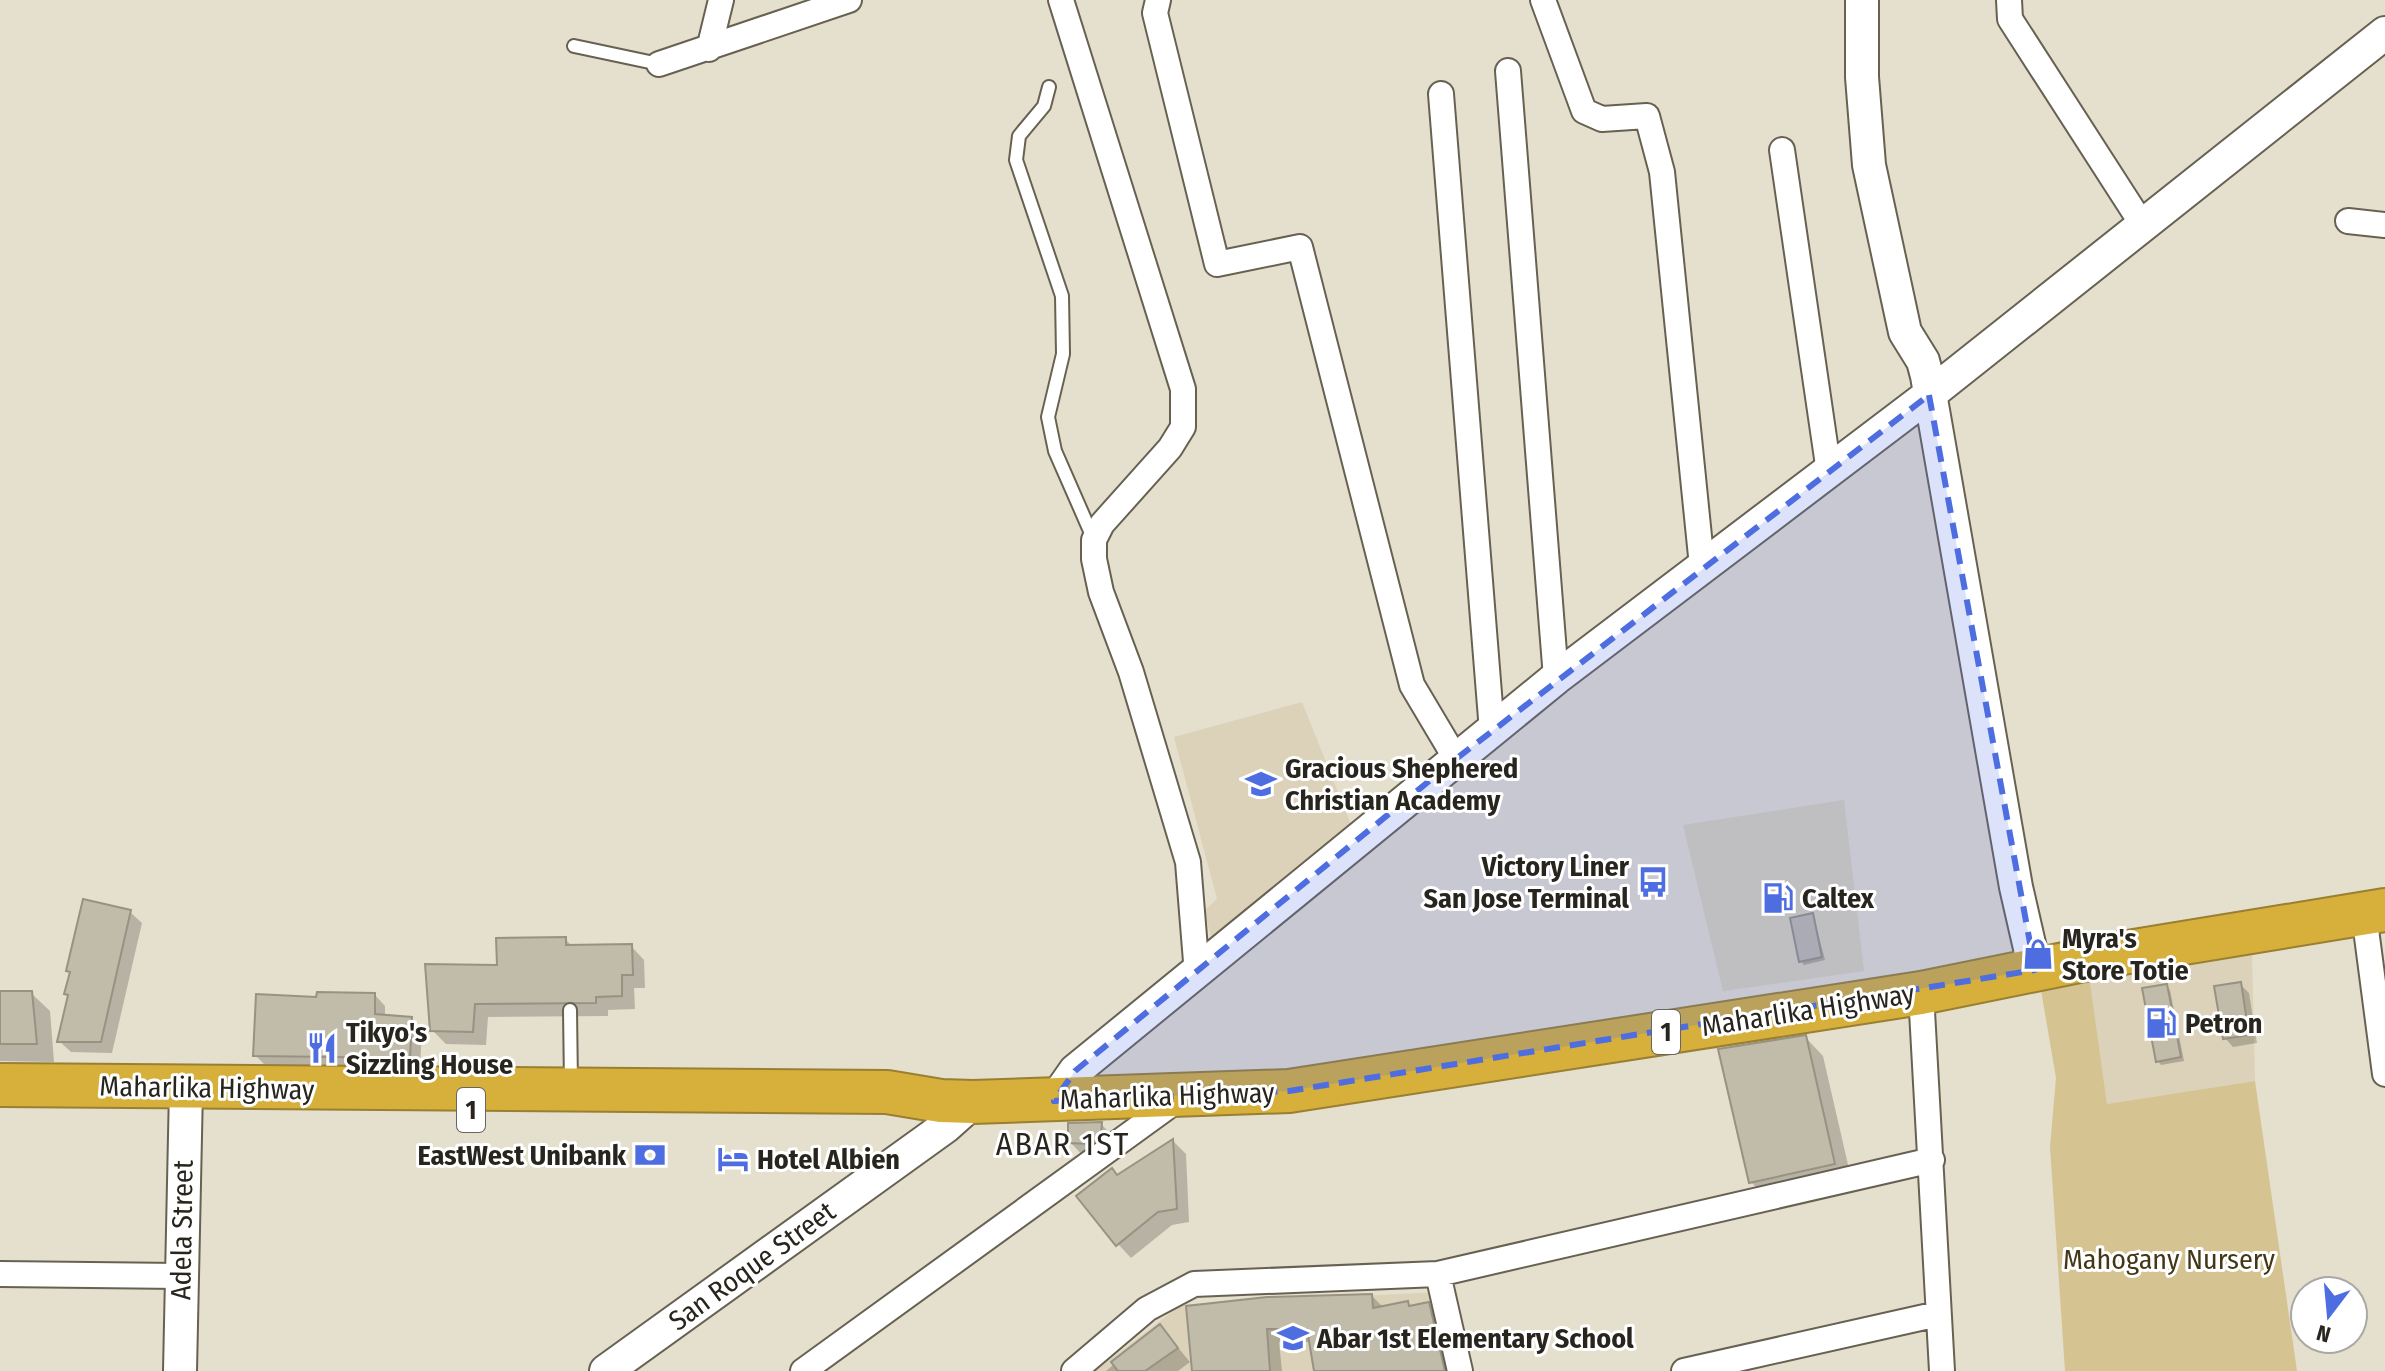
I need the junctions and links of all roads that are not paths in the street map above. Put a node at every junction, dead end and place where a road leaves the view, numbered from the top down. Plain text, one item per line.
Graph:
1 (721, 0) edge
2 (1061, 0) edge
3 (1158, 0) edge
4 (1543, 0) edge
5 (1862, 0) edge
6 (2009, 0) edge
7 (840, 2) edge
8 (2385, 33) edge
9 (574, 46) dead end
10 (709, 49) junction
11 (659, 64) joint
12 (1508, 71) dead end
13 (1049, 87) dead end
14 (1441, 94) dead end
15 (1782, 150) dead end
16 (2348, 221) dead end
17 (2142, 224) junction
18 (2385, 225) edge
19 (1929, 395) junction
20 (1829, 472) junction
21 (1094, 540) junction
22 (1702, 566) junction
23 (1556, 678) junction
24 (1492, 731) junction
25 (1456, 759) junction
26 (2374, 912) edge
27 (2035, 970) junction
28 (1197, 974) junction
29 (1921, 993) junction
30 (570, 1010) dead end
31 (2385, 1074) edge
32 (0, 1085) edge
33 (571, 1093) junction
34 (48, 1096) junction
35 (185, 1098) junction
36 (1180, 1098) junction
37 (497, 1100) junction
38 (1054, 1101) junction
39 (957, 1102) junction
40 (0, 1106) edge
41 (1932, 1160) junction
42 (0, 1274) edge
43 (1438, 1274) junction
44 (180, 1276) junction
45 (1938, 1314) junction
46 (180, 1371) edge
47 (606, 1371) edge
48 (803, 1371) edge
49 (1074, 1371) edge
50 (1460, 1371) edge
51 (1684, 1371) edge
52 (1942, 1371) edge

1 - 10 street
2 - 21 street
3 - 25 street
4 - 22 street
5 - 19 street
6 - 17 street
7 - 10 street
8 - 17 street
9 - 11 lane
10 - 11 street
12 - 23 street
13 - 21 lane
14 - 24 street
15 - 20 street
16 - 18 street
17 - 19 street
19 - 20 street
19 - 27 street
20 - 22 street
21 - 28 street
22 - 23 street
23 - 24 street
24 - 25 street
25 - 28 street
26 - 27 highway, Maharlika Highway / 1
26 - 31 street
27 - 29 highway, Maharlika Highway / 1
28 - 38 street
29 - 36 highway, Maharlika Highway / 1
29 - 41 street
30 - 33 lane
32 - 34 highway, Maharlika Highway / 1
33 - 37 highway, Maharlika Highway / 1
33 - 39 highway, Maharlika Highway / 1
34 - 35 highway, Maharlika Highway / 1
34 - 40 highway, Maharlika Highway / 1
35 - 37 highway, Maharlika Highway / 1
35 - 44 street, Adela Street
36 - 38 highway, Maharlika Highway / 1
36 - 48 street
37 - 39 highway, Maharlika Highway / 1
38 - 39 highway, Maharlika Highway / 1
39 - 47 street, San Roque Street
41 - 43 street
41 - 45 street
42 - 44 street
43 - 49 street
43 - 50 street
44 - 46 street, Adela Street
45 - 51 street
45 - 52 street

